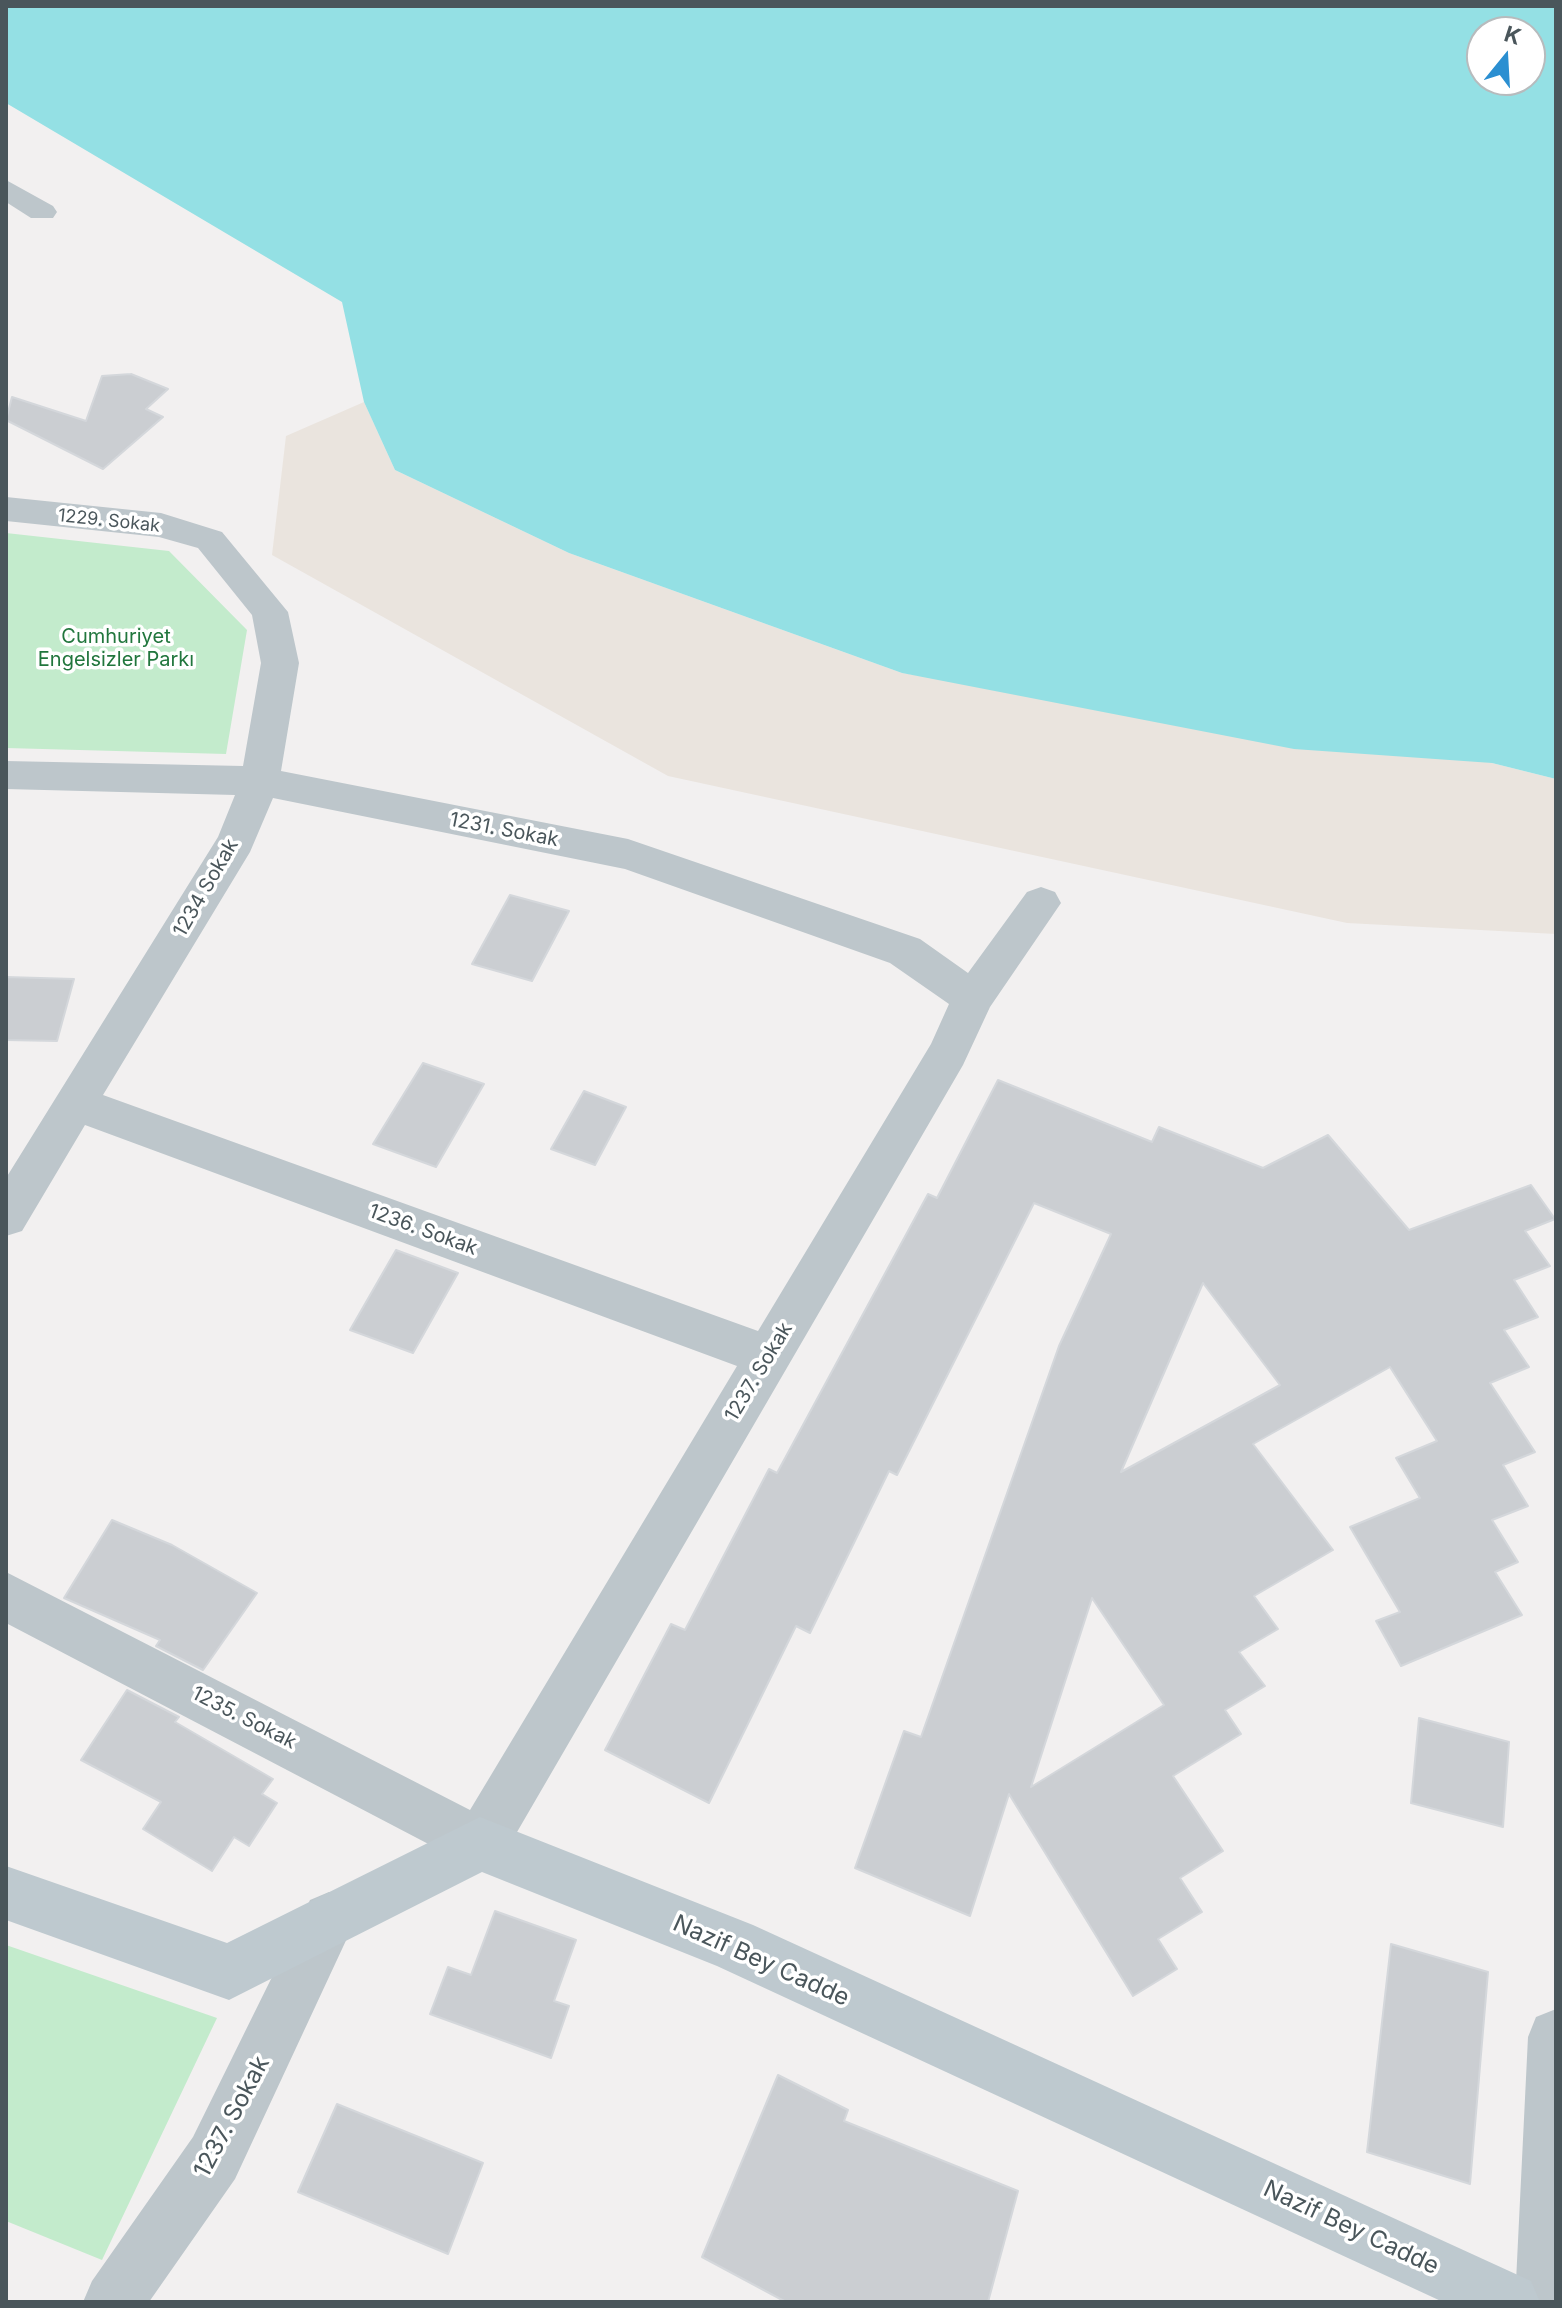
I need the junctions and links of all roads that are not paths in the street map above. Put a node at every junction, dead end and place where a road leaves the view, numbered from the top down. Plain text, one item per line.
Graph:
1 (6, 189) edge
2 (42, 212) dead end
3 (6, 509) edge
4 (210, 540) joint
5 (6, 775) edge
6 (260, 781) junction
7 (1041, 903) dead end
8 (973, 998) junction
9 (77, 1104) junction
10 (6, 1217) edge
11 (768, 1356) junction
12 (6, 1596) edge
13 (480, 1844) junction
14 (6, 1893) edge
15 (329, 1919) junction
16 (1556, 2037) edge
17 (113, 2302) edge
18 (1510, 2302) edge
19 (1545, 2302) edge

1 - 2 street
3 - 4 street, 1229. Sokak
4 - 6 street, 1234 Sokak
5 - 6 street, 1231. Sokak
6 - 8 street, 1231. Sokak
6 - 9 street, 1234 Sokak
7 - 8 street, 1237. Sokak
8 - 11 street, 1237. Sokak
9 - 10 street, 1234 Sokak
9 - 11 street, 1236. Sokak
11 - 13 street, 1237. Sokak
12 - 13 street, 1235. Sokak
13 - 15 street
13 - 18 street, Nazif Bey Cadde
14 - 15 street
15 - 17 street, 1237. Sokak
16 - 19 street

